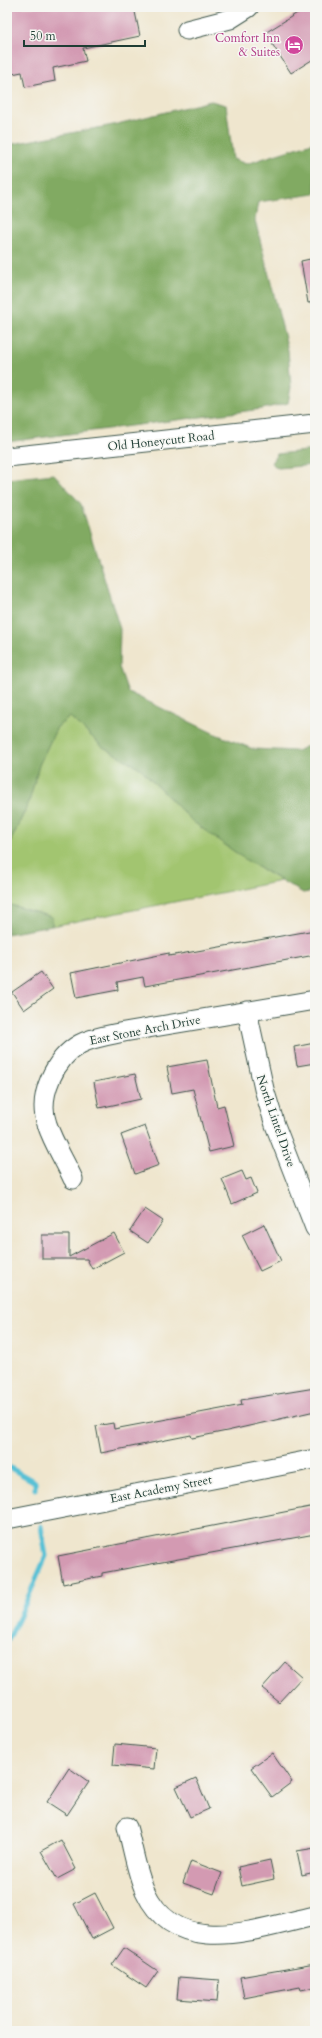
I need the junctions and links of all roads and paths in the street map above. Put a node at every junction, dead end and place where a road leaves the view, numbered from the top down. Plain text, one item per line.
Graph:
1 (249, 7) edge
2 (187, 30) dead end
3 (315, 424) edge
4 (7, 457) edge
5 (315, 1000) edge
6 (247, 1011) junction
7 (73, 1179) dead end
8 (315, 1228) edge
9 (315, 1459) edge
10 (7, 1519) edge
11 (127, 1827) dead end
12 (315, 1916) edge

1 - 2 street
3 - 4 street, Old Honeycutt Road
5 - 6 street, East Stone Arch Drive
6 - 7 street, East Stone Arch Drive
6 - 8 street, North Lintel Drive
9 - 10 street, East Academy Street
11 - 12 street

